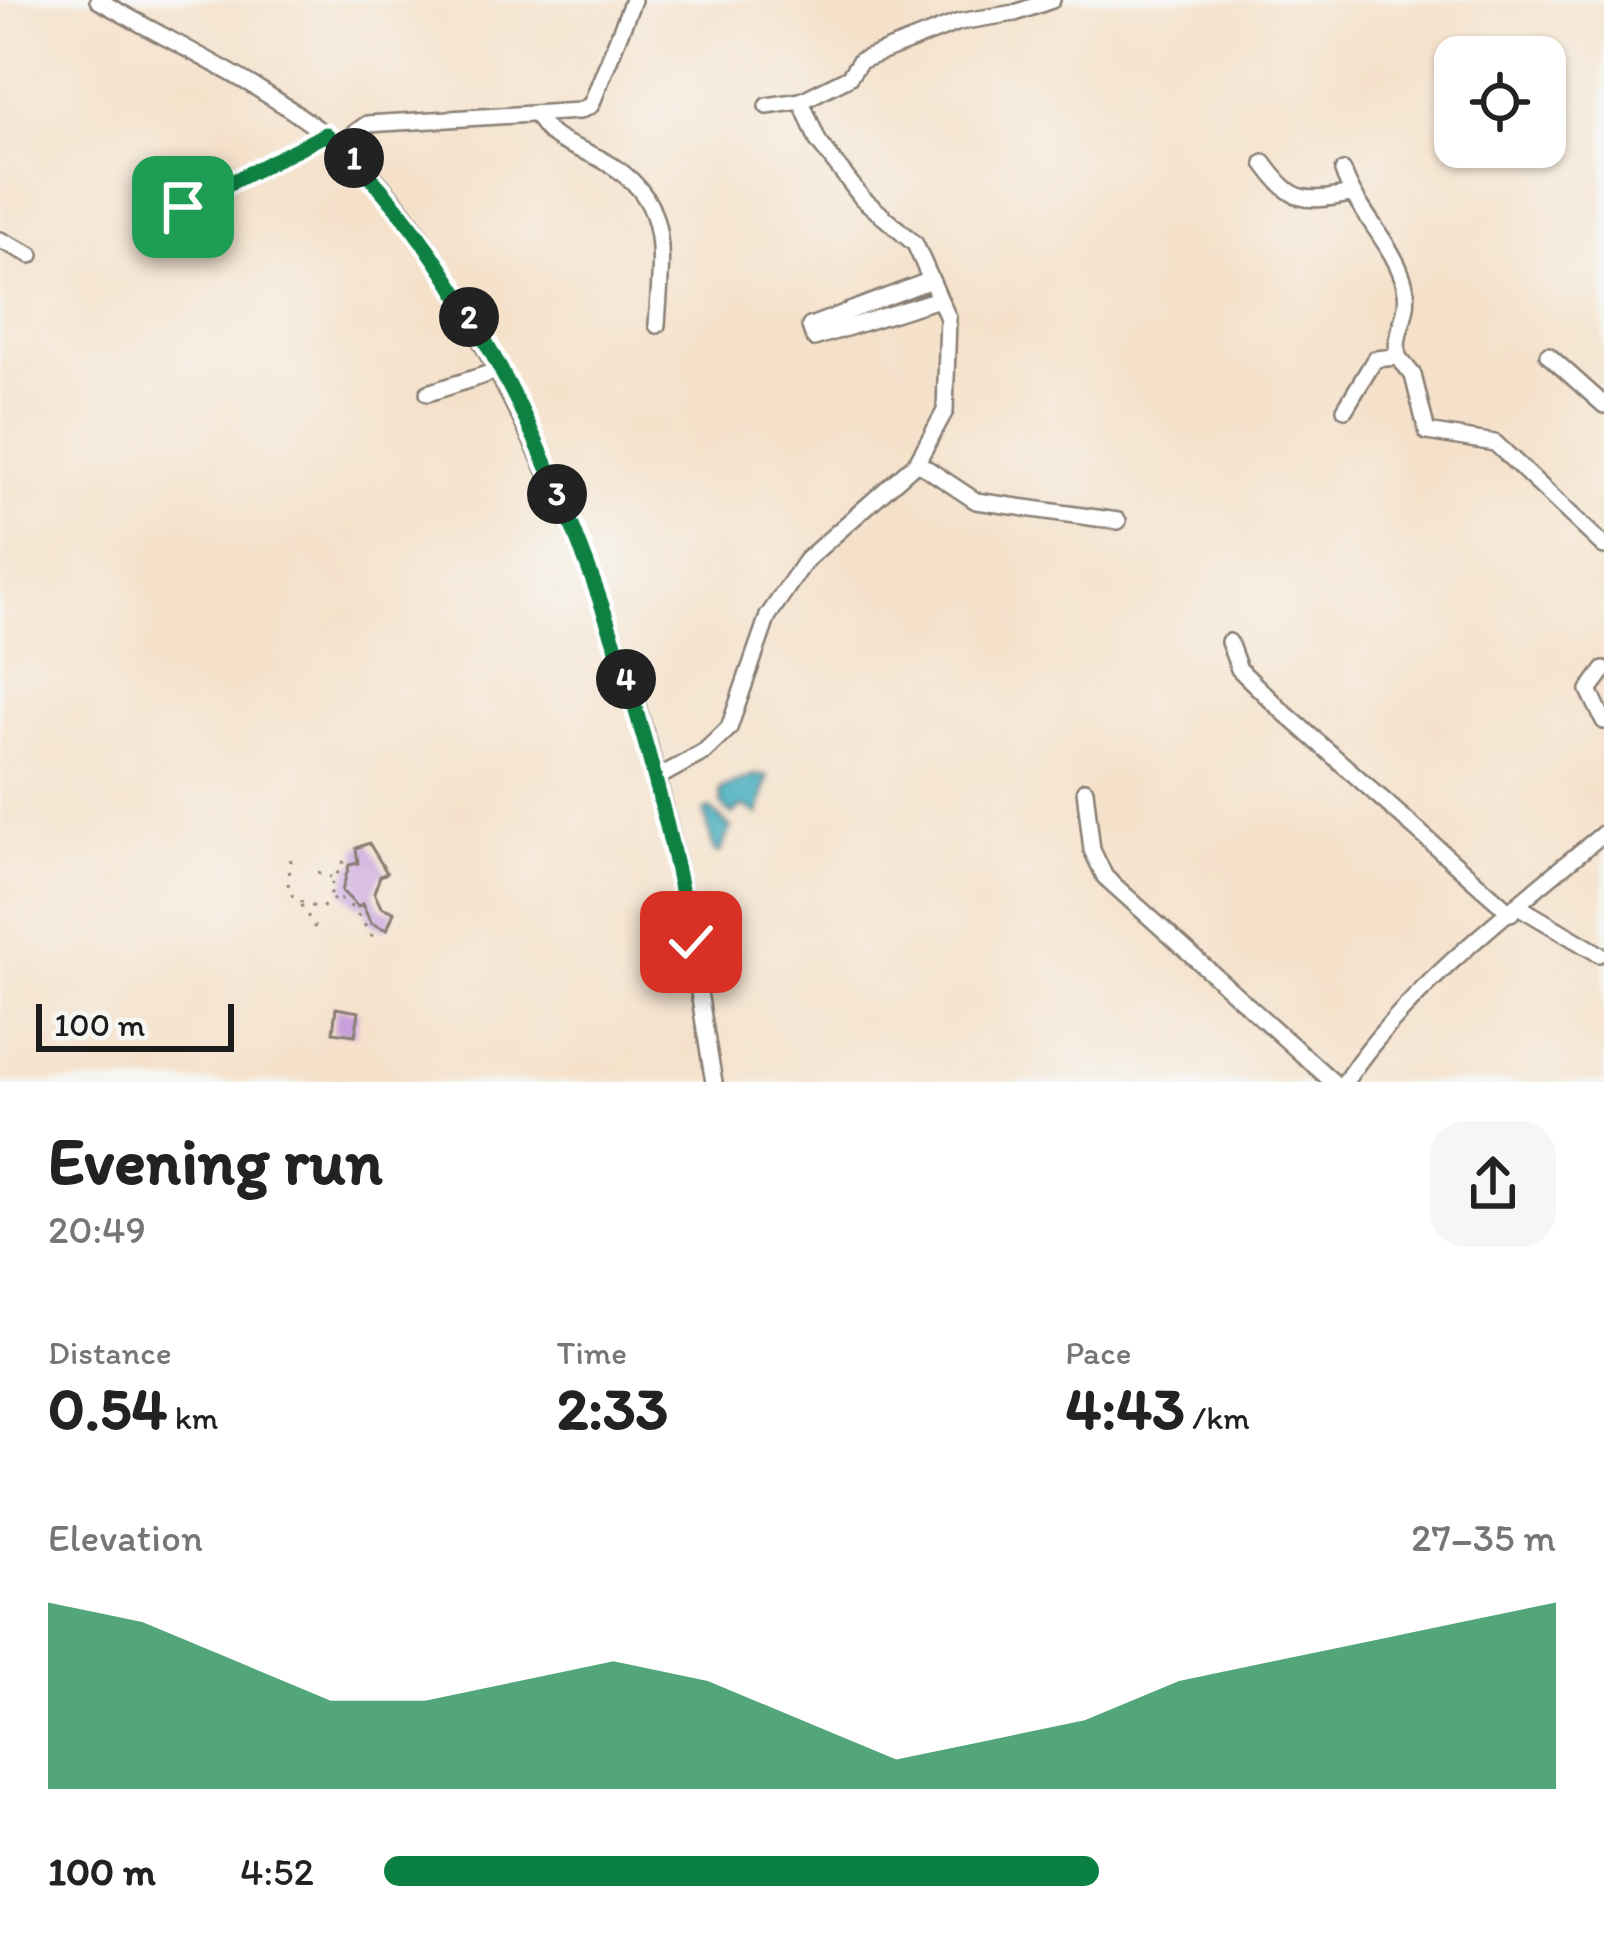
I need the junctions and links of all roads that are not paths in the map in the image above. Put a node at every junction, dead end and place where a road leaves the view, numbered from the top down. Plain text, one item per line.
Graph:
1 (98, 0) edge
2 (634, 0) edge
3 (1052, 0) edge
4 (801, 101) junction
5 (767, 106) dead end
6 (536, 114) junction
7 (332, 139) junction
8 (1264, 163) dead end
9 (1342, 171) dead end
10 (1351, 194) junction
11 (183, 207) dead end
12 (0, 240) edge
13 (31, 255) dead end
14 (931, 280) junction
15 (939, 298) junction
16 (657, 325) dead end
17 (1548, 355) dead end
18 (1398, 357) junction
19 (497, 370) junction
20 (428, 392) dead end
21 (1604, 405) edge
22 (1345, 409) dead end
23 (917, 462) junction
24 (1118, 521) dead end
25 (1604, 546) edge
26 (1229, 642) dead end
27 (1604, 670) edge
28 (1604, 721) edge
29 (657, 778) junction
30 (1084, 790) dead end
31 (1604, 833) edge
32 (1514, 909) junction
33 (1599, 954) dead end
34 (714, 1082) edge
35 (1333, 1082) edge
36 (1345, 1082) edge

1 - 7 street
2 - 6 street
3 - 4 street
4 - 5 street
4 - 14 street
6 - 7 street
6 - 16 street
7 - 11 street
7 - 19 street
8 - 10 street
9 - 10 street
10 - 18 street
12 - 13 street
14 - 15 street
14 - 15 street
15 - 23 street
17 - 21 street
18 - 22 street
18 - 25 street
19 - 20 street
19 - 29 street
23 - 24 street
23 - 29 street
26 - 32 street
27 - 28 street
29 - 34 street
30 - 35 street
31 - 32 street
32 - 33 street
32 - 36 street

